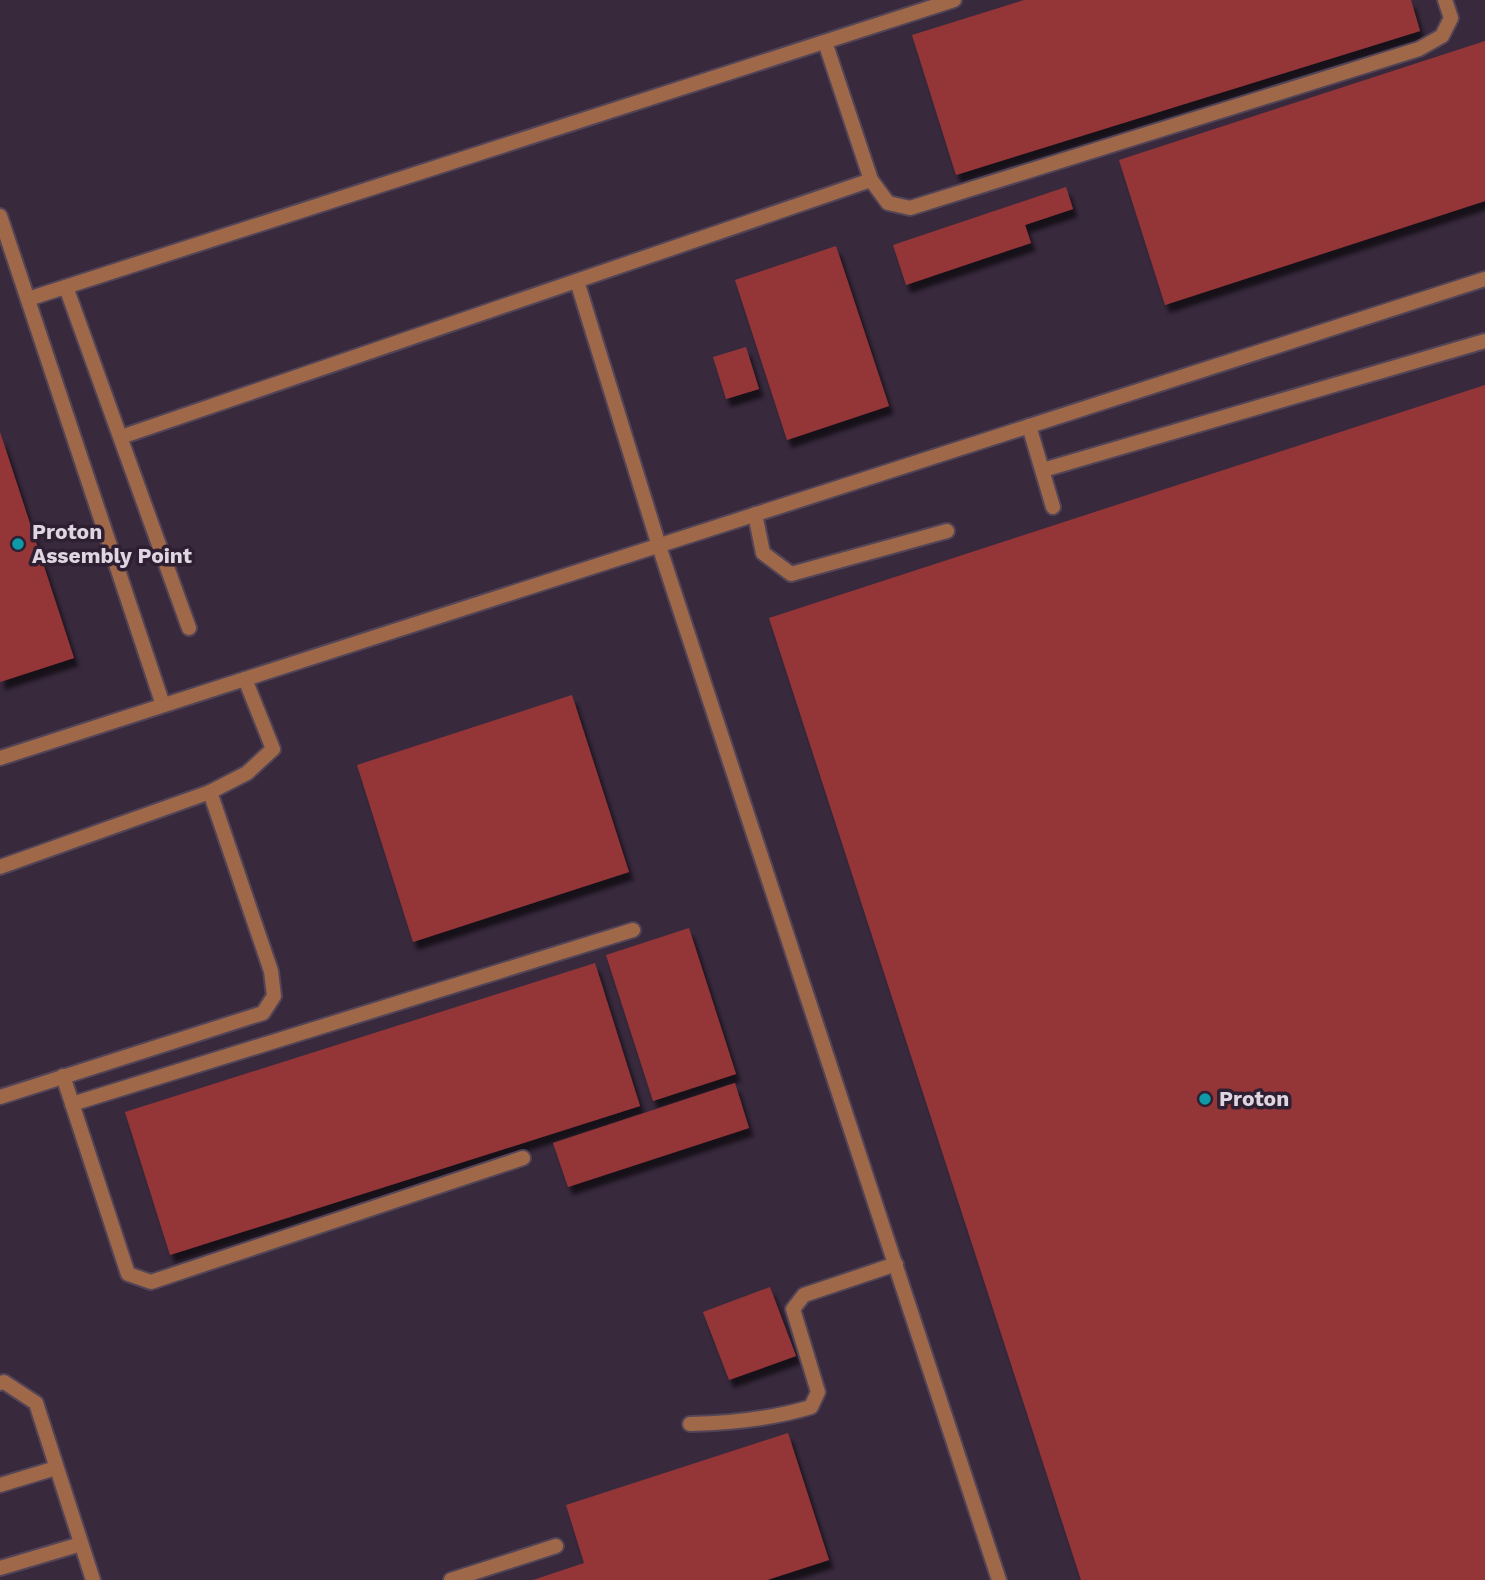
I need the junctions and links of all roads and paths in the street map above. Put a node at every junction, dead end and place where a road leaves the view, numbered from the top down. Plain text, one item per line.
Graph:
1 (954, 0) edge
2 (1445, 0) edge
3 (825, 42) junction
4 (872, 180) junction
5 (0, 216) edge
6 (1485, 279) edge
7 (578, 281) junction
8 (66, 287) junction
9 (28, 299) junction
10 (1485, 341) edge
11 (1029, 426) junction
12 (121, 437) junction
13 (1043, 470) junction
14 (1053, 507) dead end
15 (755, 514) junction
16 (947, 531) dead end
17 (659, 545) junction
18 (189, 628) dead end
19 (245, 679) junction
20 (163, 705) junction
21 (0, 758) edge
22 (210, 792) junction
23 (0, 867) edge
24 (634, 930) dead end
25 (63, 1076) junction
26 (0, 1097) edge
27 (72, 1104) junction
28 (523, 1158) dead end
29 (896, 1265) junction
30 (1, 1379) edge
31 (690, 1424) dead end
32 (57, 1468) junction
33 (0, 1485) edge
34 (81, 1544) junction
35 (556, 1546) dead end
36 (0, 1568) edge
37 (93, 1580) edge
38 (451, 1580) edge
39 (999, 1580) edge

1 - 3 lane
2 - 4 lane
3 - 4 lane
3 - 8 lane
4 - 7 lane
5 - 9 lane
6 - 11 lane
7 - 12 lane
7 - 17 lane
8 - 9 lane
8 - 12 lane
9 - 20 lane
10 - 13 lane
11 - 13 lane
11 - 15 lane
12 - 18 lane
13 - 14 lane
15 - 16 lane
15 - 17 lane
17 - 19 lane
17 - 29 lane
19 - 20 lane
19 - 22 lane
20 - 21 lane
22 - 23 lane
22 - 25 lane
24 - 27 lane
25 - 26 lane
25 - 27 lane
27 - 28 lane
29 - 31 lane
29 - 39 lane
30 - 32 lane
32 - 33 lane
32 - 34 lane
34 - 36 lane
34 - 37 lane
35 - 38 lane

